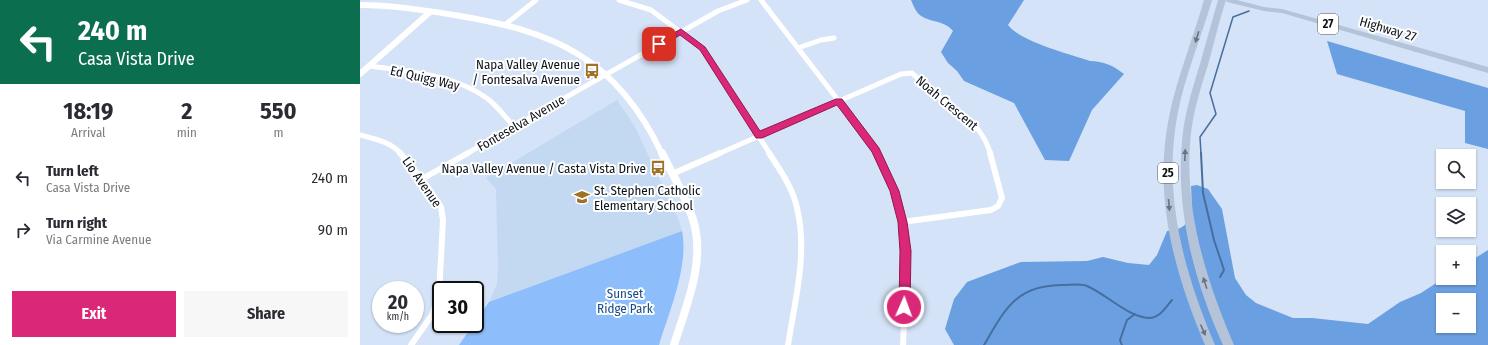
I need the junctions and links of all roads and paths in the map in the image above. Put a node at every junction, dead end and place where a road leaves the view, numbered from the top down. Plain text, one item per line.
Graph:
1 (536, 0) edge
2 (619, 0) edge
3 (747, 0) edge
4 (761, 0) edge
5 (1208, 0) edge
6 (1222, 0) edge
7 (1229, 0) edge
8 (1253, 0) edge
9 (360, 5) edge
10 (1282, 11) junction
11 (430, 12) junction
12 (506, 24) junction
13 (681, 32) junction
14 (834, 38) dead end
15 (798, 48) junction
16 (370, 66) junction
17 (1488, 70) edge
18 (360, 74) edge
19 (607, 74) junction
20 (839, 101) junction
21 (514, 126) junction
22 (360, 135) edge
23 (759, 136) junction
24 (672, 174) junction
25 (422, 179) junction
26 (902, 222) junction
27 (411, 345) edge
28 (674, 345) edge
29 (788, 345) edge
30 (903, 345) edge
31 (1210, 345) edge
32 (1229, 345) edge

1 - 12 street
2 - 13 street
3 - 13 street, Fonteselva Avenue
4 - 15 street
5 -> 31 main road, 25
32 -> 6 main road, 25
7 - 10 main road, Highway 27 / 27
8 - 10 main road, Highway 27 / 27
9 - 11 street
10 - 17 main road, Highway 27 / 27
11 - 12 street
11 - 16 street
12 - 19 street
13 - 19 street, Fonteselva Avenue
13 - 23 street
14 - 15 street
15 - 20 street
16 - 18 street
16 - 21 street, Ed Quigg Way
19 - 21 street, Fonteselva Avenue
19 - 24 street
20 - 23 street
20 - 26 street
20 - 26 street, Noah Crescent
21 - 25 street, Fonteselva Avenue
22 - 25 street, Lio Avenue
23 - 24 street
23 - 29 street
24 - 28 street
25 - 27 street, Lio Avenue
26 - 30 street

